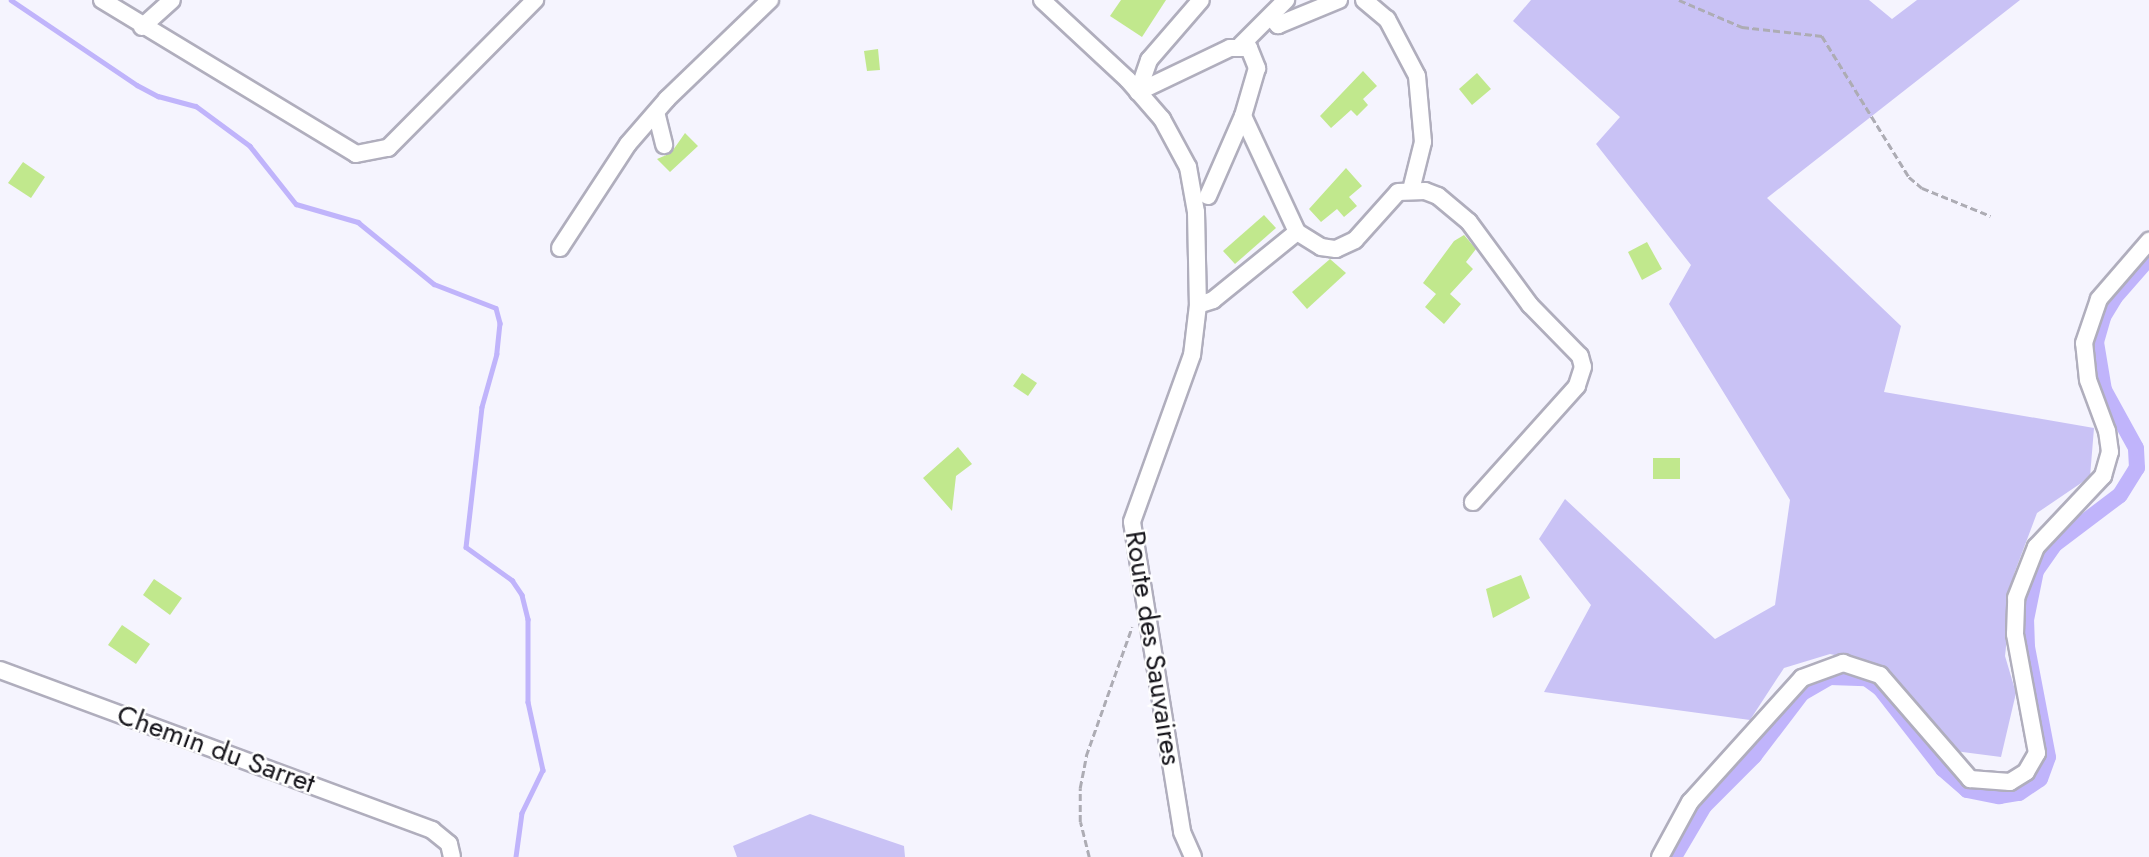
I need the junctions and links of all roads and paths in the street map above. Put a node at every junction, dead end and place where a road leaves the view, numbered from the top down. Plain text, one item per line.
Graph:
1 (102, 0) edge
2 (172, 0) edge
3 (535, 0) edge
4 (770, 0) edge
5 (1042, 0) edge
6 (1201, 0) edge
7 (1286, 0) edge
8 (1339, 0) edge
9 (1364, 0) edge
10 (1679, 0) edge
11 (1270, 17) junction
12 (142, 27) junction
13 (1241, 46) junction
14 (1138, 92) junction
15 (657, 116) junction
16 (1243, 116) junction
17 (664, 145) dead end
18 (1410, 190) junction
19 (1208, 196) dead end
20 (1991, 216) dead end
21 (1297, 232) junction
22 (2149, 241) edge
23 (560, 248) dead end
24 (1198, 305) junction
25 (1473, 502) dead end
26 (1134, 622) dead end
27 (0, 670) edge
28 (452, 857) edge
29 (1089, 857) edge
30 (1193, 857) edge
31 (1660, 857) edge

1 - 12 street
2 - 12 street
3 - 12 street
4 - 15 street
5 - 14 street, Route des Sauvaires
6 - 14 street
7 - 11 street
8 - 11 street
9 - 18 street
10 - 20 path
11 - 13 street
13 - 14 street
13 - 16 street
14 - 24 street, Route des Sauvaires
15 - 17 street
15 - 23 street
16 - 19 street
16 - 21 street
18 - 21 street
18 - 25 street
21 - 24 street
22 - 31 street
24 - 30 street, Route des Sauvaires
26 - 29 path
27 - 28 street, Chemin du Sarret

